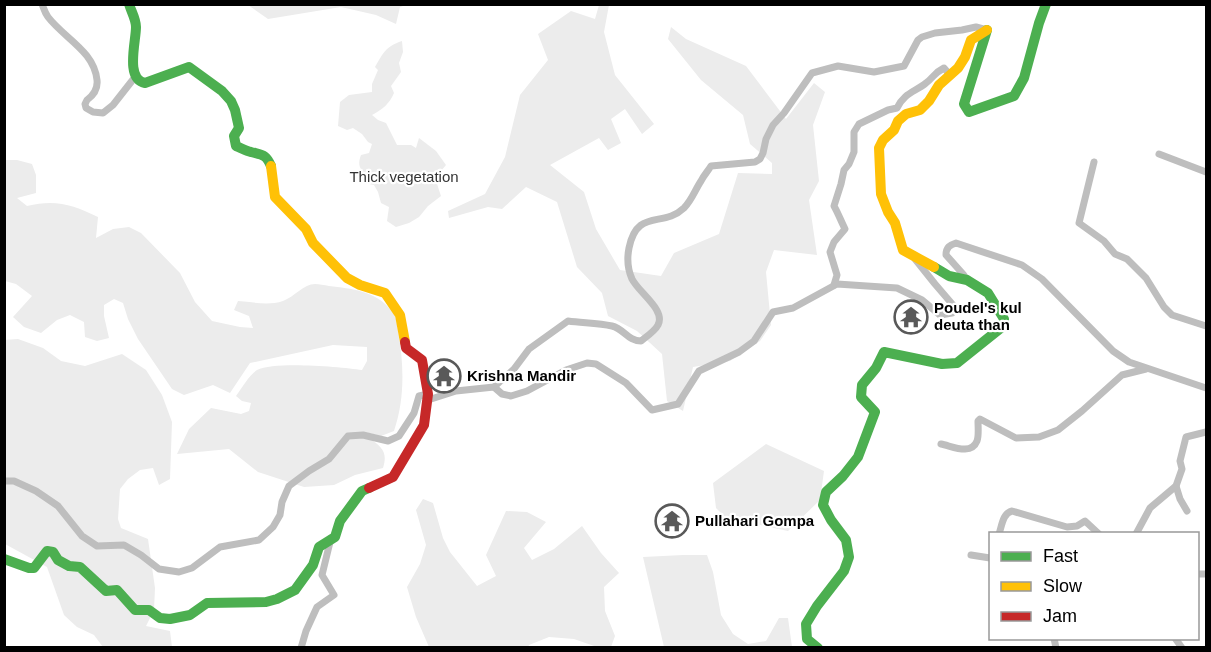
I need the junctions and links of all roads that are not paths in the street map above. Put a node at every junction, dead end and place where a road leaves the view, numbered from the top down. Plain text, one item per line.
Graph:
1 (42, 4) edge
2 (129, 4) edge
3 (1046, 4) edge
4 (987, 30) junction
5 (950, 75) junction
6 (135, 77) junction
7 (1159, 154) dead end
8 (1094, 162) dead end
9 (1206, 172) edge
10 (911, 255) junction
11 (967, 280) junction
12 (834, 285) junction
13 (1206, 326) edge
14 (1148, 369) junction
15 (494, 387) junction
16 (1206, 388) edge
17 (427, 395) junction
18 (1206, 432) edge
19 (941, 444) dead end
20 (4, 481) edge
21 (1176, 486) junction
22 (1187, 511) dead end
23 (1067, 527) junction
24 (1000, 532) edge
25 (1060, 532) edge
26 (1097, 532) edge
27 (1137, 532) edge
28 (331, 538) junction
29 (970, 555) dead end
30 (989, 558) edge
31 (4, 559) edge
32 (301, 648) edge
33 (818, 648) edge

1 - 6 street
2 - 6 street
3 - 4 street
4 - 5 street
4 - 15 street
5 - 10 street
5 - 12 street
6 - 17 street
7 - 9 street
8 - 13 street
10 - 11 street
10 - 12 street
11 - 14 street
11 - 33 street
12 - 15 street
14 - 16 street
14 - 19 street
15 - 17 street
17 - 20 street
17 - 28 street
18 - 21 street
21 - 22 street
21 - 27 street
23 - 24 street
23 - 25 street
23 - 26 street
28 - 31 street
28 - 32 street
29 - 30 street

